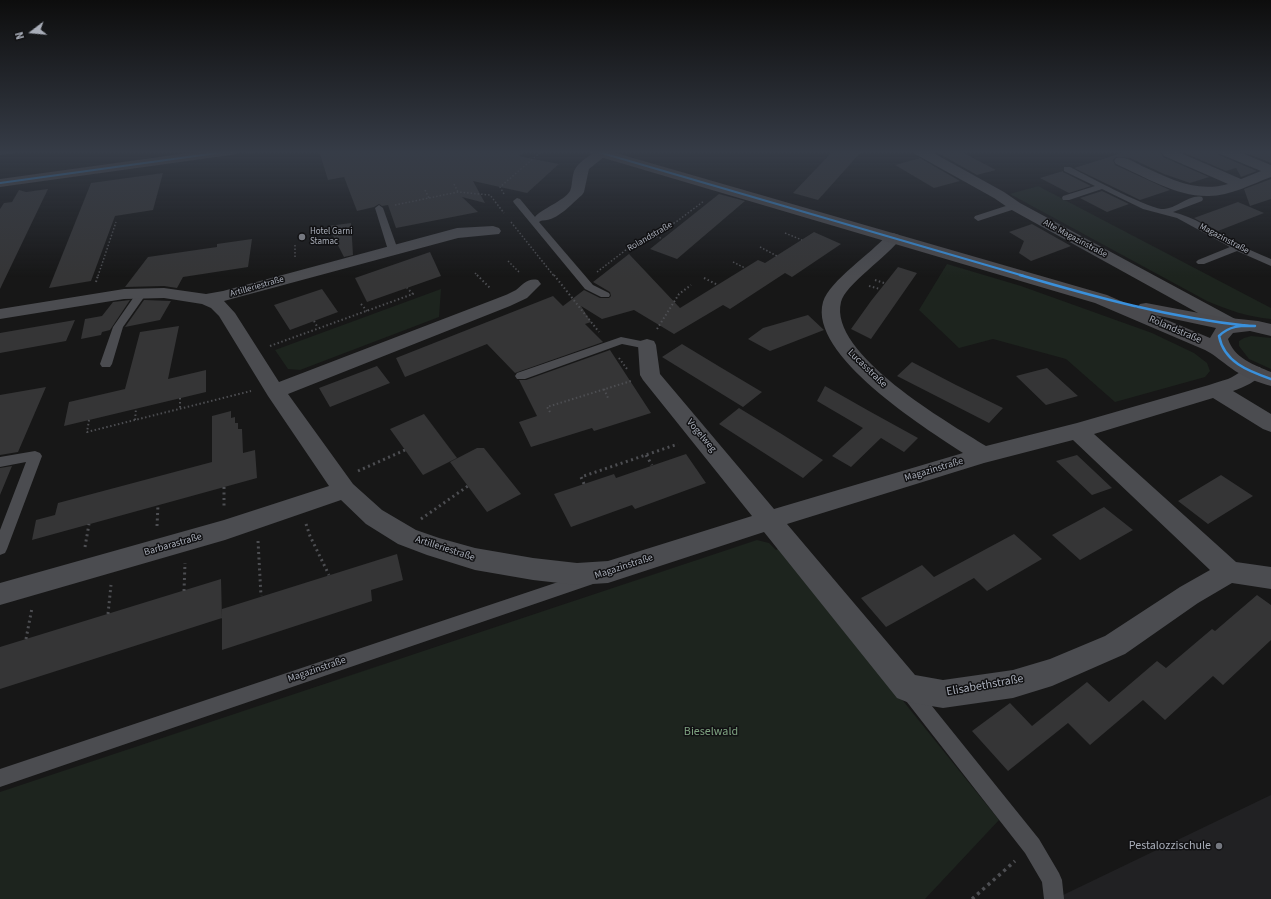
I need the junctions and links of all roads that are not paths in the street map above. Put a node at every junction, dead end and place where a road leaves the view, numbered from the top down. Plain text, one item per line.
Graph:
1 (576, 193) edge
2 (738, 193) edge
3 (995, 193) edge
4 (1082, 193) edge
5 (1117, 193) edge
6 (1066, 198) dead end
7 (1199, 200) dead end
8 (517, 201) road end
9 (1015, 206) junction
10 (379, 208) road end
11 (1164, 212) junction
12 (978, 218) dead end
13 (538, 219) junction
14 (493, 231) dead end
15 (892, 238) junction
16 (1238, 247) junction
17 (393, 250) junction
18 (1201, 262) dead end
19 (1271, 262) edge
20 (532, 284) dead end
21 (142, 294) junction
22 (605, 295) dead end
23 (206, 299) junction
24 (1101, 299) junction
25 (0, 314) edge
26 (1240, 325) junction
27 (1271, 330) edge
28 (647, 345) joint
29 (1226, 354) junction
30 (106, 364) dead end
31 (1262, 375) edge
32 (521, 376) dead end
33 (274, 388) junction
34 (1216, 390) junction
35 (1271, 424) edge
36 (1077, 431) junction
37 (983, 455) junction
38 (0, 462) edge
39 (341, 485) junction
40 (770, 520) junction
41 (0, 549) edge
42 (608, 572) junction
43 (1229, 572) junction
44 (1271, 578) edge
45 (0, 594) edge
46 (907, 688) junction
47 (0, 778) edge
48 (1054, 899) edge

1 - 13 street, Rolandstraße
2 - 15 main road, Rolandstraße
3 - 9 street, Alte Magazinstraße
4 - 6 lane
5 - 11 lane, Magazinstraße
7 - 11 lane
8 - 13 lane
9 - 12 lane
9 - 26 street, Alte Magazinstraße
10 - 17 lane
11 - 16 lane, Magazinstraße
13 - 22 lane
14 - 17 street, Artilleriestraße
15 - 24 main road, Rolandstraße
15 - 37 street, Lucasstraße
16 - 18 lane
16 - 19 lane, Magazinstraße
17 - 23 street, Artilleriestraße
20 - 33 street
21 - 23 street, Artilleriestraße
21 - 25 street, Artilleriestraße
21 - 30 lane
23 - 33 street, Artilleriestraße
24 - 26 main road, Rolandstraße
24 - 29 main road, Rolandstraße
26 - 27 main road, Rolandstraße
26 - 29 main road
28 - 32 lane
28 - 40 street, Vogelweg
29 - 31 main road, Rolandstraße
31 - 34 street, Magazinstraße
33 - 39 street, Artilleriestraße
34 - 35 street
34 - 36 street, Magazinstraße
36 - 37 street, Magazinstraße
36 - 43 street
37 - 40 street, Magazinstraße
38 - 41 lane
39 - 42 street, Artilleriestraße
39 - 45 street, Barbarastraße
40 - 42 street, Magazinstraße
40 - 46 street
42 - 47 lane, Magazinstraße
43 - 44 street
43 - 46 street, Elisabethstraße
46 - 48 lane

